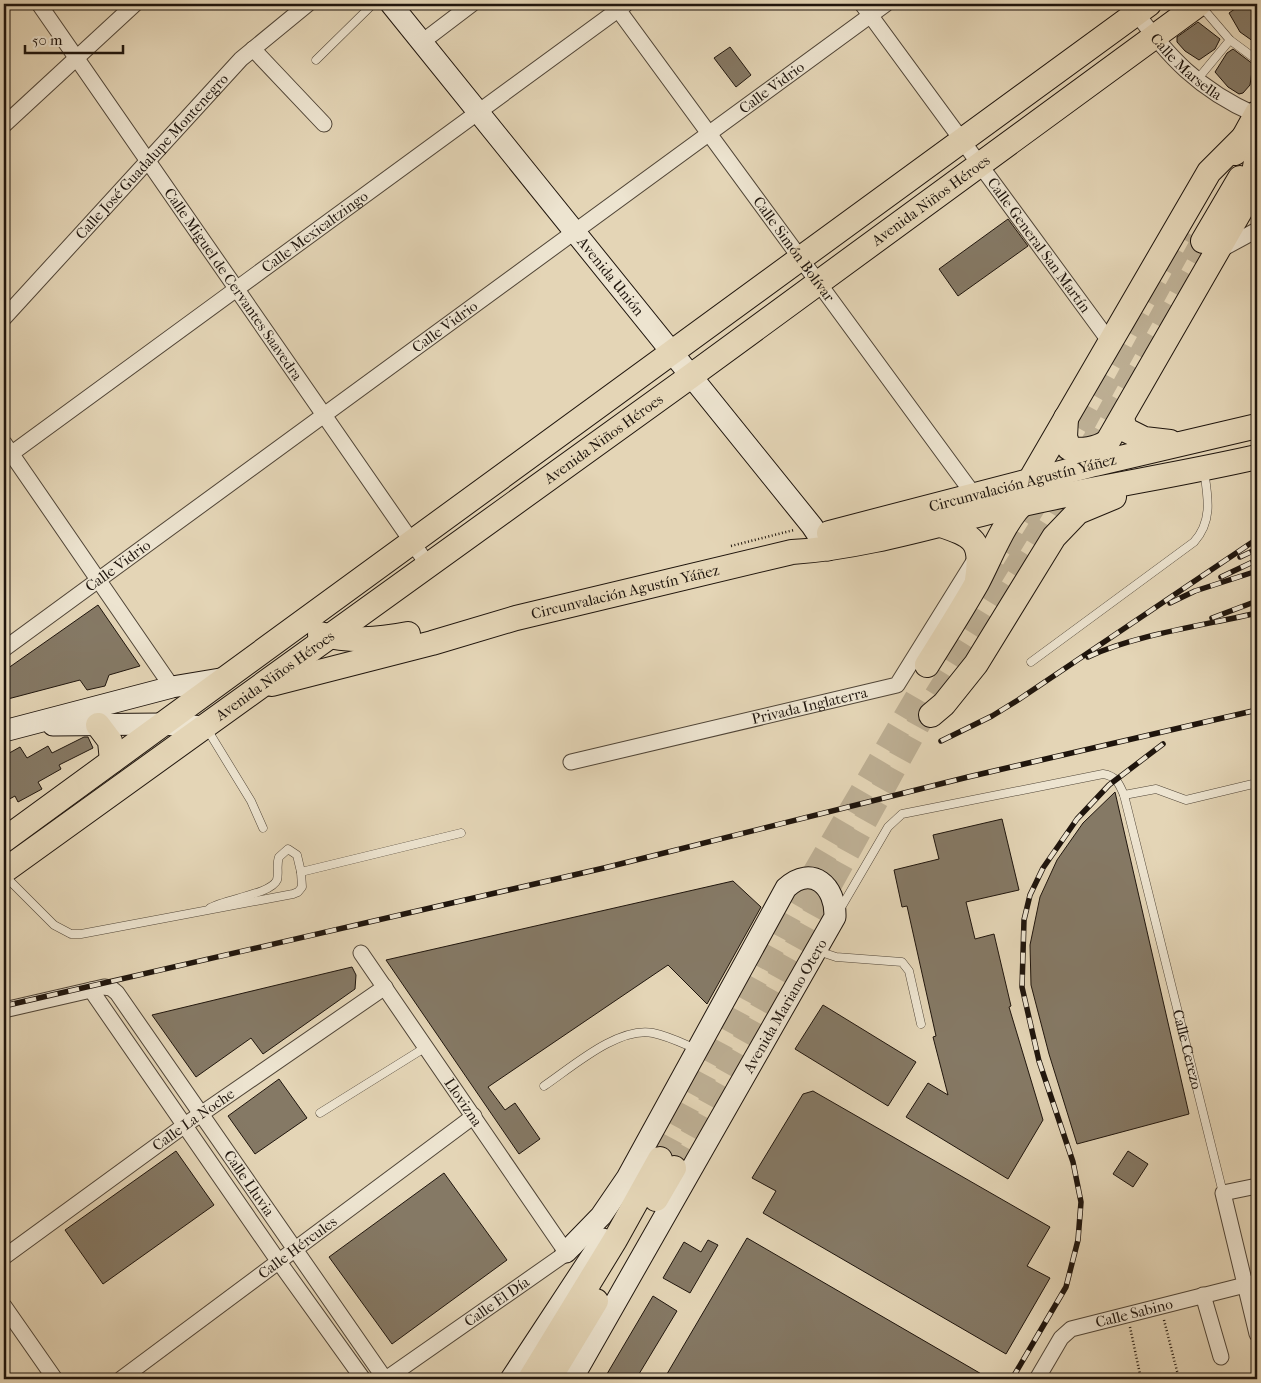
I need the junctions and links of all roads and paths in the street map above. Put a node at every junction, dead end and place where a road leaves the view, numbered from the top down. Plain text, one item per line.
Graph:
1 (38, 4) edge
2 (135, 4) edge
3 (308, 4) edge
4 (373, 4) edge
5 (391, 4) edge
6 (472, 4) edge
7 (886, 4) edge
8 (1199, 4) edge
9 (620, 6) edge
10 (1138, 7) edge
11 (866, 9) edge
12 (1154, 36) junction
13 (1230, 40) junction
14 (422, 42) junction
15 (252, 49) junction
16 (76, 58) junction
17 (316, 60) dead end
18 (1257, 60) edge
19 (1196, 81) junction
20 (478, 112) junction
21 (1257, 114) edge
22 (324, 124) dead end
23 (4, 125) edge
24 (709, 133) junction
25 (962, 140) junction
26 (1252, 147) edge
27 (147, 160) junction
28 (979, 164) junction
29 (1257, 230) edge
30 (574, 231) junction
31 (1203, 242) junction
32 (800, 257) junction
33 (818, 282) junction
34 (236, 288) junction
35 (4, 318) edge
36 (1110, 342) junction
37 (671, 351) junction
38 (691, 376) junction
39 (324, 415) junction
40 (1066, 418) junction
41 (1122, 420) junction
42 (1257, 426) edge
43 (1209, 438) junction
44 (6, 452) edge
45 (1257, 457) edge
46 (1120, 458) junction
47 (1196, 471) junction
48 (1029, 482) junction
49 (974, 495) junction
50 (1021, 504) junction
51 (938, 524) junction
52 (412, 542) junction
53 (824, 543) junction
54 (979, 552) junction
55 (428, 565) junction
56 (98, 580) junction
57 (976, 585) junction
58 (516, 618) junction
59 (294, 628) junction
60 (329, 636) junction
61 (4, 649) edge
62 (1031, 662) dead end
63 (927, 665) dead end
64 (226, 678) junction
65 (261, 686) junction
66 (172, 687) junction
67 (931, 715) tunnel mouth
68 (98, 724) junction
69 (160, 724) junction
70 (28, 726) junction
71 (206, 727) junction
72 (4, 732) edge
73 (112, 761) junction
74 (570, 762) dead end
75 (1103, 774) joint
76 (1257, 783) edge
77 (1124, 795) junction
78 (263, 828) dead end
79 (461, 833) dead end
80 (5, 838) edge
81 (4, 871) edge
82 (301, 872) junction
83 (4, 875) edge
84 (204, 912) junction
85 (836, 917) junction
86 (816, 951) junction
87 (361, 953) dead end
88 (385, 987) junction
89 (91, 990) junction
90 (4, 1010) edge
91 (921, 1024) dead end
92 (426, 1047) junction
93 (697, 1050) junction
94 (544, 1086) dead end
95 (320, 1113) dead end
96 (200, 1114) junction
97 (474, 1116) junction
98 (185, 1125) junction
99 (663, 1166) junction
100 (1257, 1186) edge
101 (1223, 1193) junction
102 (610, 1229) junction
103 (295, 1250) junction
104 (566, 1252) junction
105 (4, 1257) edge
106 (279, 1262) junction
107 (1251, 1283) edge
108 (1203, 1295) junction
109 (1161, 1305) junction
110 (4, 1306) edge
111 (1127, 1314) junction
112 (1257, 1334) edge
113 (1221, 1357) dead end
114 (1047, 1372) edge
115 (55, 1379) edge
116 (121, 1379) edge
117 (363, 1379) edge
118 (385, 1379) edge
119 (511, 1379) edge
120 (530, 1379) edge
121 (549, 1379) edge
122 (572, 1379) edge
123 (1037, 1379) edge
124 (1141, 1379) edge
125 (1179, 1379) edge

1 - 16 street, Calle Miguel de Cervantes Saavedra
2 - 16 street
3 - 15 street, Calle José Guadalupe Montenegro
4 - 17 lane
5 - 14 main road, Avenida Unión
6 - 14 street
7 - 11 street, Calle Vidrio
8 - 12 main road, Avenida Niños Héroes
8 - 13 lane
9 - 20 street, Calle Mexicaltzingo
9 - 24 street, Calle Simón Bolívar
10 - 12 street, Calle Marsella
10 - 25 main road, Avenida Niños Héroes
11 - 24 street, Calle Vidrio
11 - 25 street, Calle General San Martín
12 - 19 street, Calle Marsella
12 - 28 main road, Avenida Niños Héroes
13 - 18 lane
13 - 19 lane
14 - 20 main road, Avenida Unión
15 - 22 street
15 - 27 street, Calle José Guadalupe Montenegro
16 - 23 street
16 - 27 street, Calle Miguel de Cervantes Saavedra
19 - 21 street, Calle Marsella
20 - 30 main road, Avenida Unión
20 - 34 street, Calle Mexicaltzingo
21 - 26 main road
24 - 30 street, Calle Vidrio
24 - 32 street, Calle Simón Bolívar
25 - 28 street, Calle General San Martín
25 - 32 main road, Avenida Niños Héroes
26 - 31 main road
26 - 31 main road
26 - 36 main road
27 - 34 street, Calle Miguel de Cervantes Saavedra
27 - 35 street, Calle José Guadalupe Montenegro
28 - 33 main road, Avenida Niños Héroes
28 - 36 street, Calle General San Martín
29 - 31 street
30 - 37 main road, Avenida Unión
30 - 39 street, Calle Vidrio
31 - 41 main road
32 - 33 street, Calle Simón Bolívar
32 - 37 main road, Avenida Niños Héroes
33 - 38 main road, Avenida Niños Héroes
33 - 49 street, Calle Simón Bolívar
34 - 39 street, Calle Miguel de Cervantes Saavedra
34 - 44 street, Calle Mexicaltzingo
36 - 40 main road
37 - 38 main road, Avenida Unión
37 - 52 main road, Avenida Niños Héroes
38 - 53 main road, Avenida Unión
38 - 55 main road, Avenida Niños Héroes
39 - 52 street, Calle Miguel de Cervantes Saavedra
39 - 56 street, Calle Vidrio
40 - 41 main road
40 - 48 main road
41 - 43 main road
42 - 43 main road, Circunvalación Agustín Yáñez
43 - 46 main road, Circunvalación Agustín Yáñez
44 - 56 street
45 - 47 main road, Circunvalación Agustín Yáñez
46 - 48 main road, Circunvalación Agustín Yáñez
46 - 50 main road
47 - 50 main road, Circunvalación Agustín Yáñez
47 - 62 lane
47 - 67 main road
48 - 49 main road, Circunvalación Agustín Yáñez
49 - 53 main road, Circunvalación Agustín Yáñez
50 - 51 main road, Circunvalación Agustín Yáñez
50 - 57 main road
51 - 53 main road, Circunvalación Agustín Yáñez
51 - 54 main road
52 - 55 street, Calle Miguel de Cervantes Saavedra
52 - 59 main road, Avenida Niños Héroes
53 - 58 main road, Circunvalación Agustín Yáñez
54 - 57 main road
54 - 74 street, Privada Inglaterra
55 - 60 main road, Avenida Niños Héroes
56 - 61 street, Calle Vidrio
56 - 66 street
57 - 63 main road
58 - 60 main road, Circunvalación Agustín Yáñez
58 - 65 main road, Circunvalación Agustín Yáñez
59 - 60 main road, Circunvalación Agustín Yáñez
59 - 64 main road, Avenida Niños Héroes
60 - 65 main road, Avenida Niños Héroes
64 - 66 main road
64 - 69 main road, Avenida Niños Héroes
65 - 71 main road, Avenida Niños Héroes
66 - 70 main road
68 - 69 main road
68 - 70 main road
68 - 73 main road
69 - 71 main road
69 - 73 main road, Avenida Niños Héroes
70 - 72 main road
71 - 78 lane
71 - 81 main road, Avenida Niños Héroes
73 - 80 main road, Avenida Niños Héroes
75 - 77 lane, Calle Cerezo
75 - 85 lane, Avenida Mariano Otero
76 - 77 lane
77 - 101 lane, Calle Cerezo
79 - 82 lane
82 - 84 lane
82 - 84 lane
83 - 84 lane
85 - 86 main road, Avenida Mariano Otero
85 - 93 main road
86 - 91 lane
86 - 122 main road, Avenida Mariano Otero
87 - 88 street, Llovizna
88 - 92 street, Llovizna
88 - 96 street, Calle La Noche
89 - 90 street
89 - 96 street, Calle Lluvia
89 - 98 street, Calle Lluvia
92 - 95 lane
92 - 97 street, Llovizna
93 - 94 lane
93 - 104 main road
96 - 98 street, Calle La Noche
96 - 103 street, Calle Lluvia
97 - 103 street, Calle Hércules
97 - 104 street, Llovizna
98 - 105 street, Calle La Noche
98 - 106 street, Calle Lluvia
99 - 102 main road
99 - 120 main road
99 - 121 main road
100 - 101 street
101 - 107 street, Calle Cerezo
102 - 104 street, Calle El Día
102 - 119 main road
103 - 106 street, Calle Hércules
103 - 118 street, Calle Lluvia
104 - 118 street, Calle El Día
106 - 116 street, Calle Hércules
106 - 117 street, Calle Lluvia
107 - 108 street, Calle Sabino
107 - 112 street, Calle Cerezo
108 - 109 street, Calle Sabino
108 - 113 street
109 - 111 street, Calle Sabino
109 - 125 path
110 - 115 street
111 - 114 street, Calle Sabino
111 - 124 path
114 - 123 street, Calle Sabino

